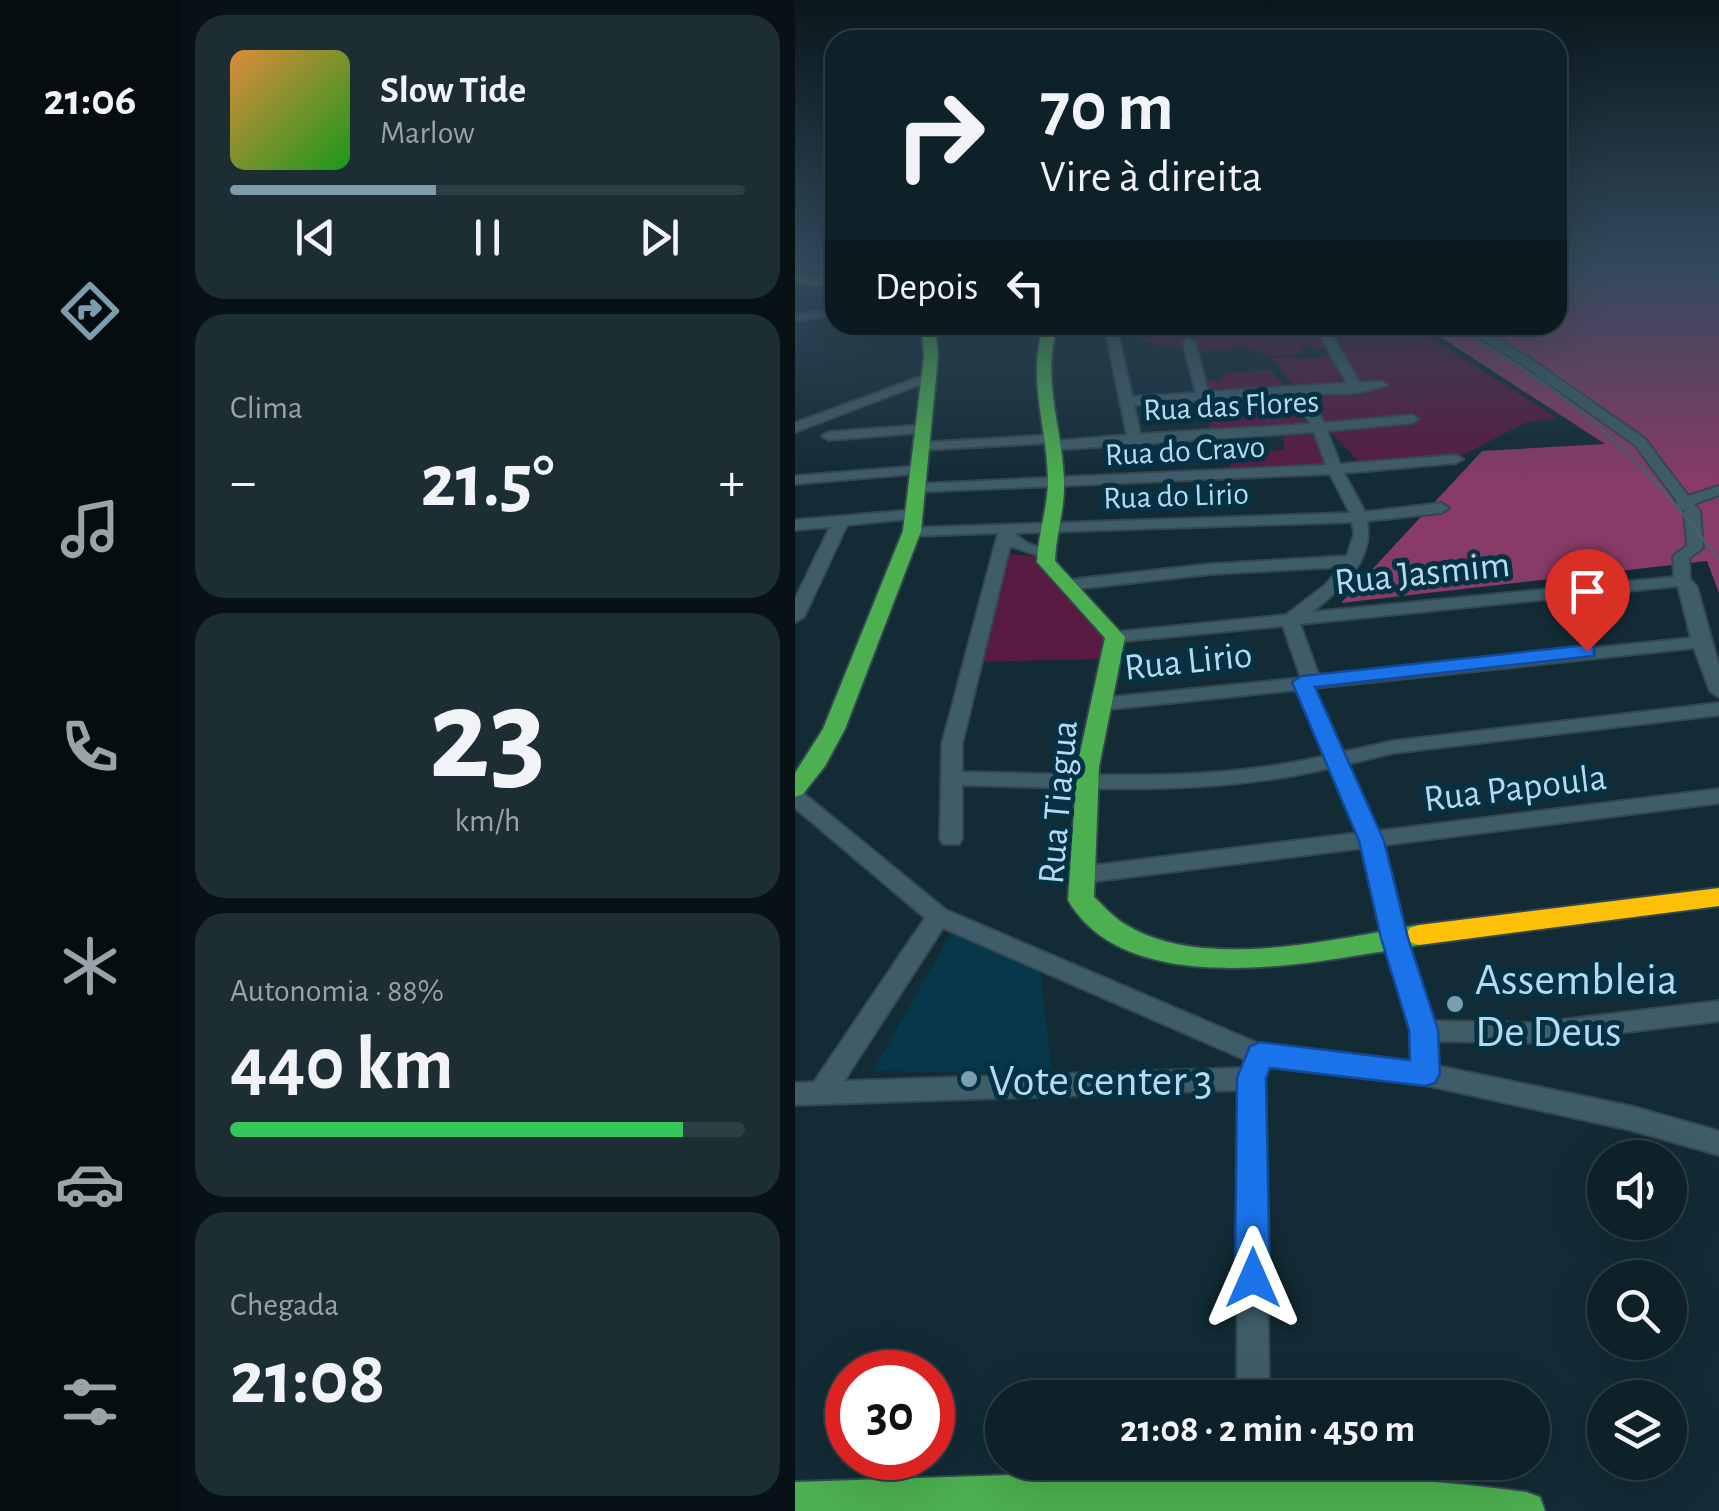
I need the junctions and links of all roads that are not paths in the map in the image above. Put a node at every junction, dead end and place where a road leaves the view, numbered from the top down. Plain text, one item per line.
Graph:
1 (928, 338) edge
2 (1046, 338) edge
3 (1113, 338) dead end
4 (1327, 338) edge
5 (1486, 338) edge
6 (1189, 343) dead end
7 (929, 379) junction
8 (1383, 385) dead end
9 (1357, 389) junction
10 (1300, 392) junction
11 (1203, 396) junction
12 (1127, 401) junction
13 (1412, 419) dead end
14 (795, 428) edge
15 (1323, 428) junction
16 (829, 436) dead end
17 (1135, 437) junction
18 (1051, 442) junction
19 (920, 458) junction
20 (1456, 460) dead end
21 (1335, 470) junction
22 (795, 480) edge
23 (1056, 484) junction
24 (1719, 490) edge
25 (1682, 502) junction
26 (1441, 508) dead end
27 (1359, 517) junction
28 (841, 521) junction
29 (912, 523) junction
30 (795, 526) edge
31 (1047, 528) junction
32 (1007, 533) junction
33 (1046, 554) junction
34 (1353, 561) junction
35 (1683, 581) junction
36 (1067, 585) junction
37 (795, 616) edge
38 (1291, 621) junction
39 (1115, 636) junction
40 (1701, 642) junction
41 (1307, 682) junction
42 (1719, 691) edge
43 (1101, 704) junction
44 (1719, 708) edge
45 (1337, 759) junction
46 (950, 778) junction
47 (1087, 780) junction
48 (795, 788) edge
49 (1719, 796) edge
50 (795, 797) edge
51 (951, 840) dead end
52 (1372, 841) junction
53 (1081, 874) junction
54 (1719, 897) edge
55 (939, 916) junction
56 (1395, 938) junction
57 (1719, 1010) edge
58 (1423, 1030) junction
59 (1256, 1066) junction
60 (1425, 1074) junction
61 (823, 1091) junction
62 (795, 1094) edge
63 (1719, 1143) edge
64 (1253, 1380) edge
65 (1214, 1480) edge
66 (1287, 1480) edge
67 (795, 1502) edge
68 (977, 1504) edge
69 (1525, 1511) edge

1 - 7 street
2 - 18 street
3 - 12 street
4 - 9 street
5 - 25 street
6 - 11 street
7 - 14 street
7 - 19 street
8 - 9 street
9 - 10 street
10 - 11 street
10 - 15 street
11 - 12 street
12 - 17 street
13 - 15 street, Rua das Flores
15 - 17 street, Rua das Flores
15 - 21 street
16 - 19 street
17 - 18 street, Rua das Flores
18 - 19 street, Rua das Flores
18 - 23 street
19 - 22 street
19 - 23 street, Rua do Cravo
19 - 29 street
20 - 21 street, Rua do Cravo
21 - 23 street, Rua do Cravo
21 - 27 street
23 - 31 street
24 - 25 street
25 - 35 street
26 - 27 street, Rua do Lirio
27 - 31 street, Rua do Lirio
27 - 34 street
28 - 29 street, Rua do Lirio
28 - 30 street, Rua do Lirio
28 - 37 street
29 - 32 street, Rua do Lirio
29 - 48 street
31 - 32 street, Rua do Lirio
31 - 33 street
32 - 33 street
32 - 46 street
33 - 36 street
34 - 36 street
34 - 38 street
35 - 38 street, Rua Jasmim
35 - 40 street
36 - 39 street
38 - 39 street, Rua Jasmim
38 - 41 street
39 - 43 street, Rua Tiagua
40 - 41 street, Rua Lirio
40 - 42 street
41 - 43 street, Rua Lirio
41 - 45 street
43 - 47 street, Rua Tiagua
44 - 45 street
45 - 47 street
45 - 52 street
46 - 47 street
46 - 51 street
47 - 53 street, Rua Tiagua
49 - 52 street, Rua Papoula
50 - 55 street
52 - 53 street, Rua Papoula
52 - 56 street
53 - 56 street, Rua Tiagua
54 - 56 street, Rua Tiagua
55 - 59 street
55 - 61 street
56 - 58 street
57 - 58 street
58 - 60 street
59 - 60 street
59 - 61 street
59 - 64 street
60 - 63 street
61 - 62 street
65 - 68 street
66 - 69 street
67 - 68 street

